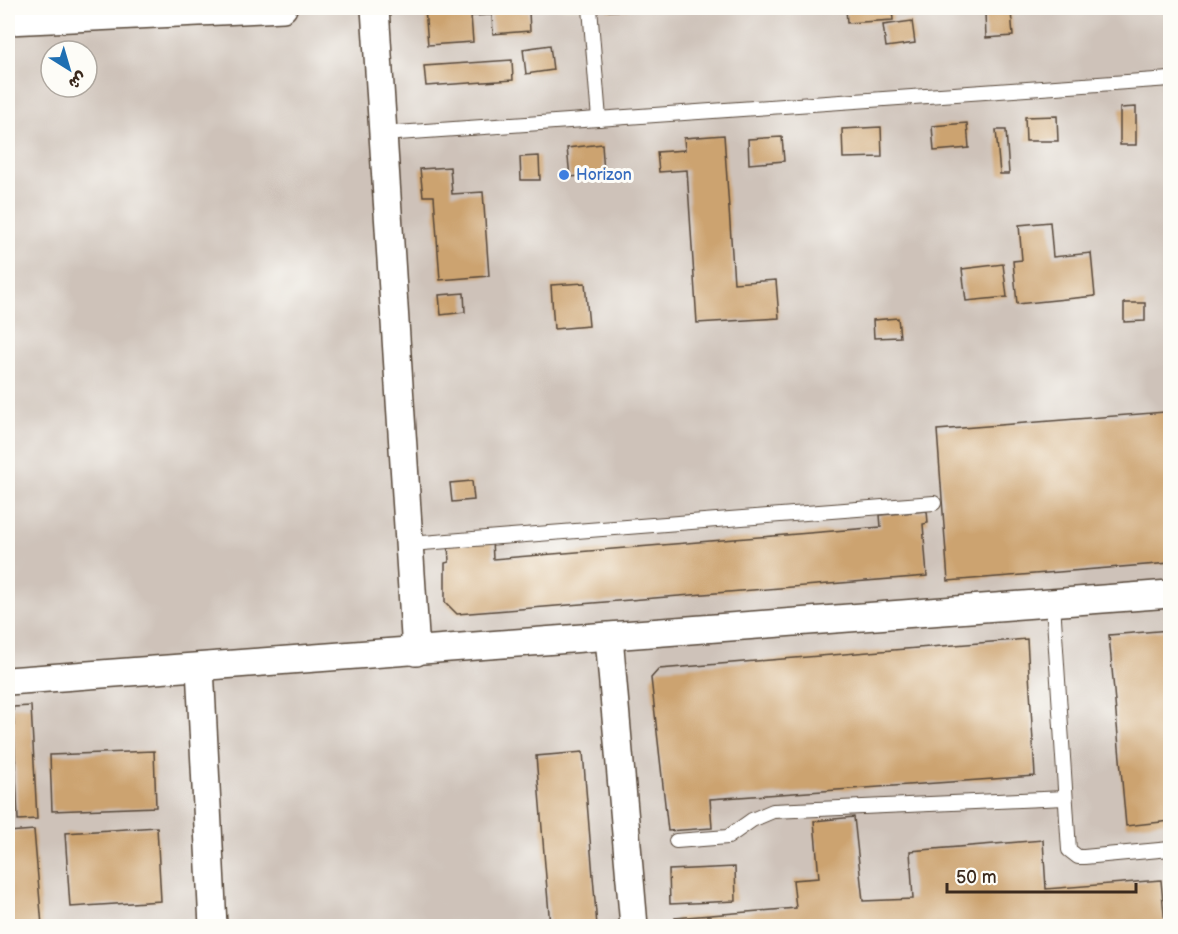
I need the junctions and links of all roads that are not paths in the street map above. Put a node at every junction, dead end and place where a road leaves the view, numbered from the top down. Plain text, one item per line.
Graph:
1 (283, 8) edge
2 (375, 8) edge
3 (590, 8) edge
4 (8, 21) edge
5 (1170, 80) edge
6 (599, 119) junction
7 (383, 134) junction
8 (934, 503) dead end
9 (410, 544) junction
10 (1170, 594) edge
11 (1053, 603) junction
12 (609, 637) junction
13 (416, 652) junction
14 (200, 667) junction
15 (8, 681) edge
16 (1065, 798) junction
17 (676, 841) dead end
18 (1170, 849) edge
19 (213, 927) edge
20 (634, 927) edge

1 - 4 street
2 - 7 street
3 - 6 lane
5 - 6 lane
6 - 7 lane
7 - 9 street
8 - 9 lane
9 - 13 street
10 - 11 street
11 - 12 street
11 - 16 lane
12 - 13 street
12 - 20 street
13 - 14 street
14 - 15 street
14 - 19 street
16 - 17 lane
16 - 18 lane

